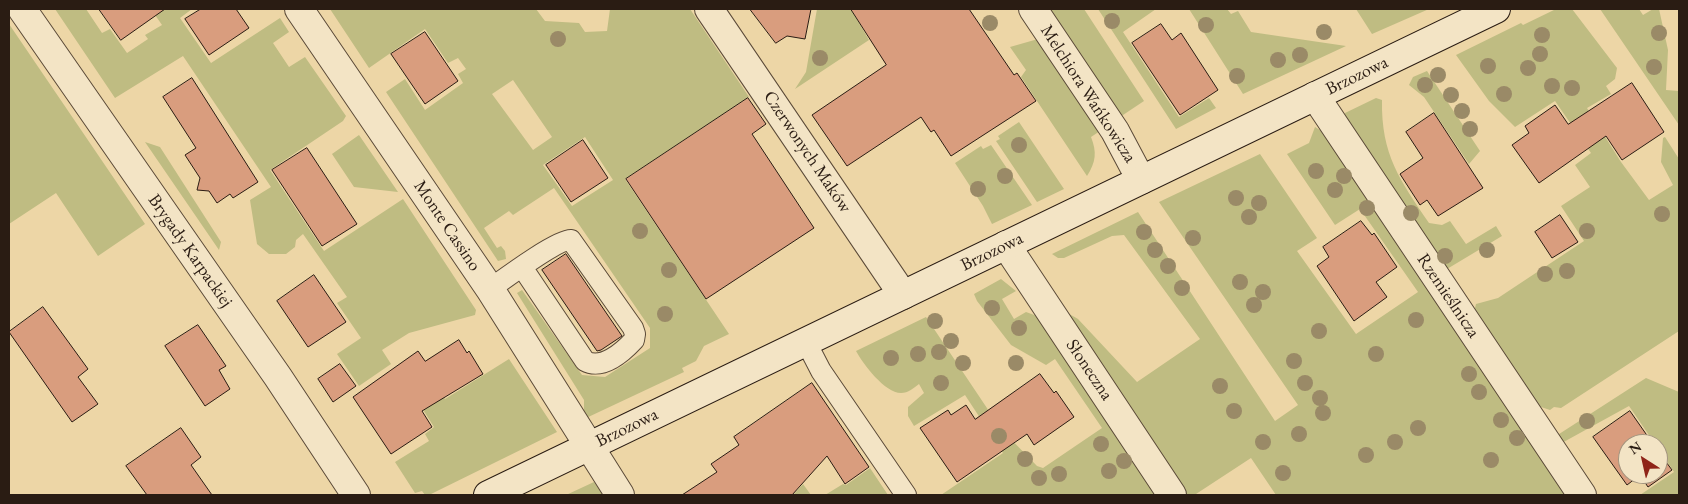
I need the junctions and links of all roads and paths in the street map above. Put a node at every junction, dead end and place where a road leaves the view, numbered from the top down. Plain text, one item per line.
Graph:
1 (22, 9) edge
2 (299, 9) edge
3 (709, 9) edge
4 (1033, 9) edge
5 (1496, 9) edge
6 (1315, 96) junction
7 (1142, 180) junction
8 (1006, 245) junction
9 (522, 267) junction
10 (490, 289) junction
11 (903, 295) junction
12 (806, 342) junction
13 (589, 447) junction
14 (356, 495) edge
15 (488, 495) edge
16 (620, 495) edge
17 (906, 495) edge
18 (1172, 495) edge
19 (1582, 495) edge

1 - 14 street, Brygady Karpackiej
2 - 10 street, Monte Cassino
3 - 11 street, Czerwonych Maków
4 - 7 street, Melchiora Wańkowicza
5 - 6 street, Brzozowa
6 - 7 street, Brzozowa
6 - 19 street, Rzemieślnicza
7 - 8 street, Brzozowa
8 - 11 street, Brzozowa
8 - 18 street, Słoneczna
9 - 9 lane
9 - 10 lane
10 - 13 street, Monte Cassino
11 - 12 street, Brzozowa
12 - 13 street, Brzozowa
12 - 17 lane
13 - 15 street, Brzozowa
13 - 16 street, Monte Cassino

